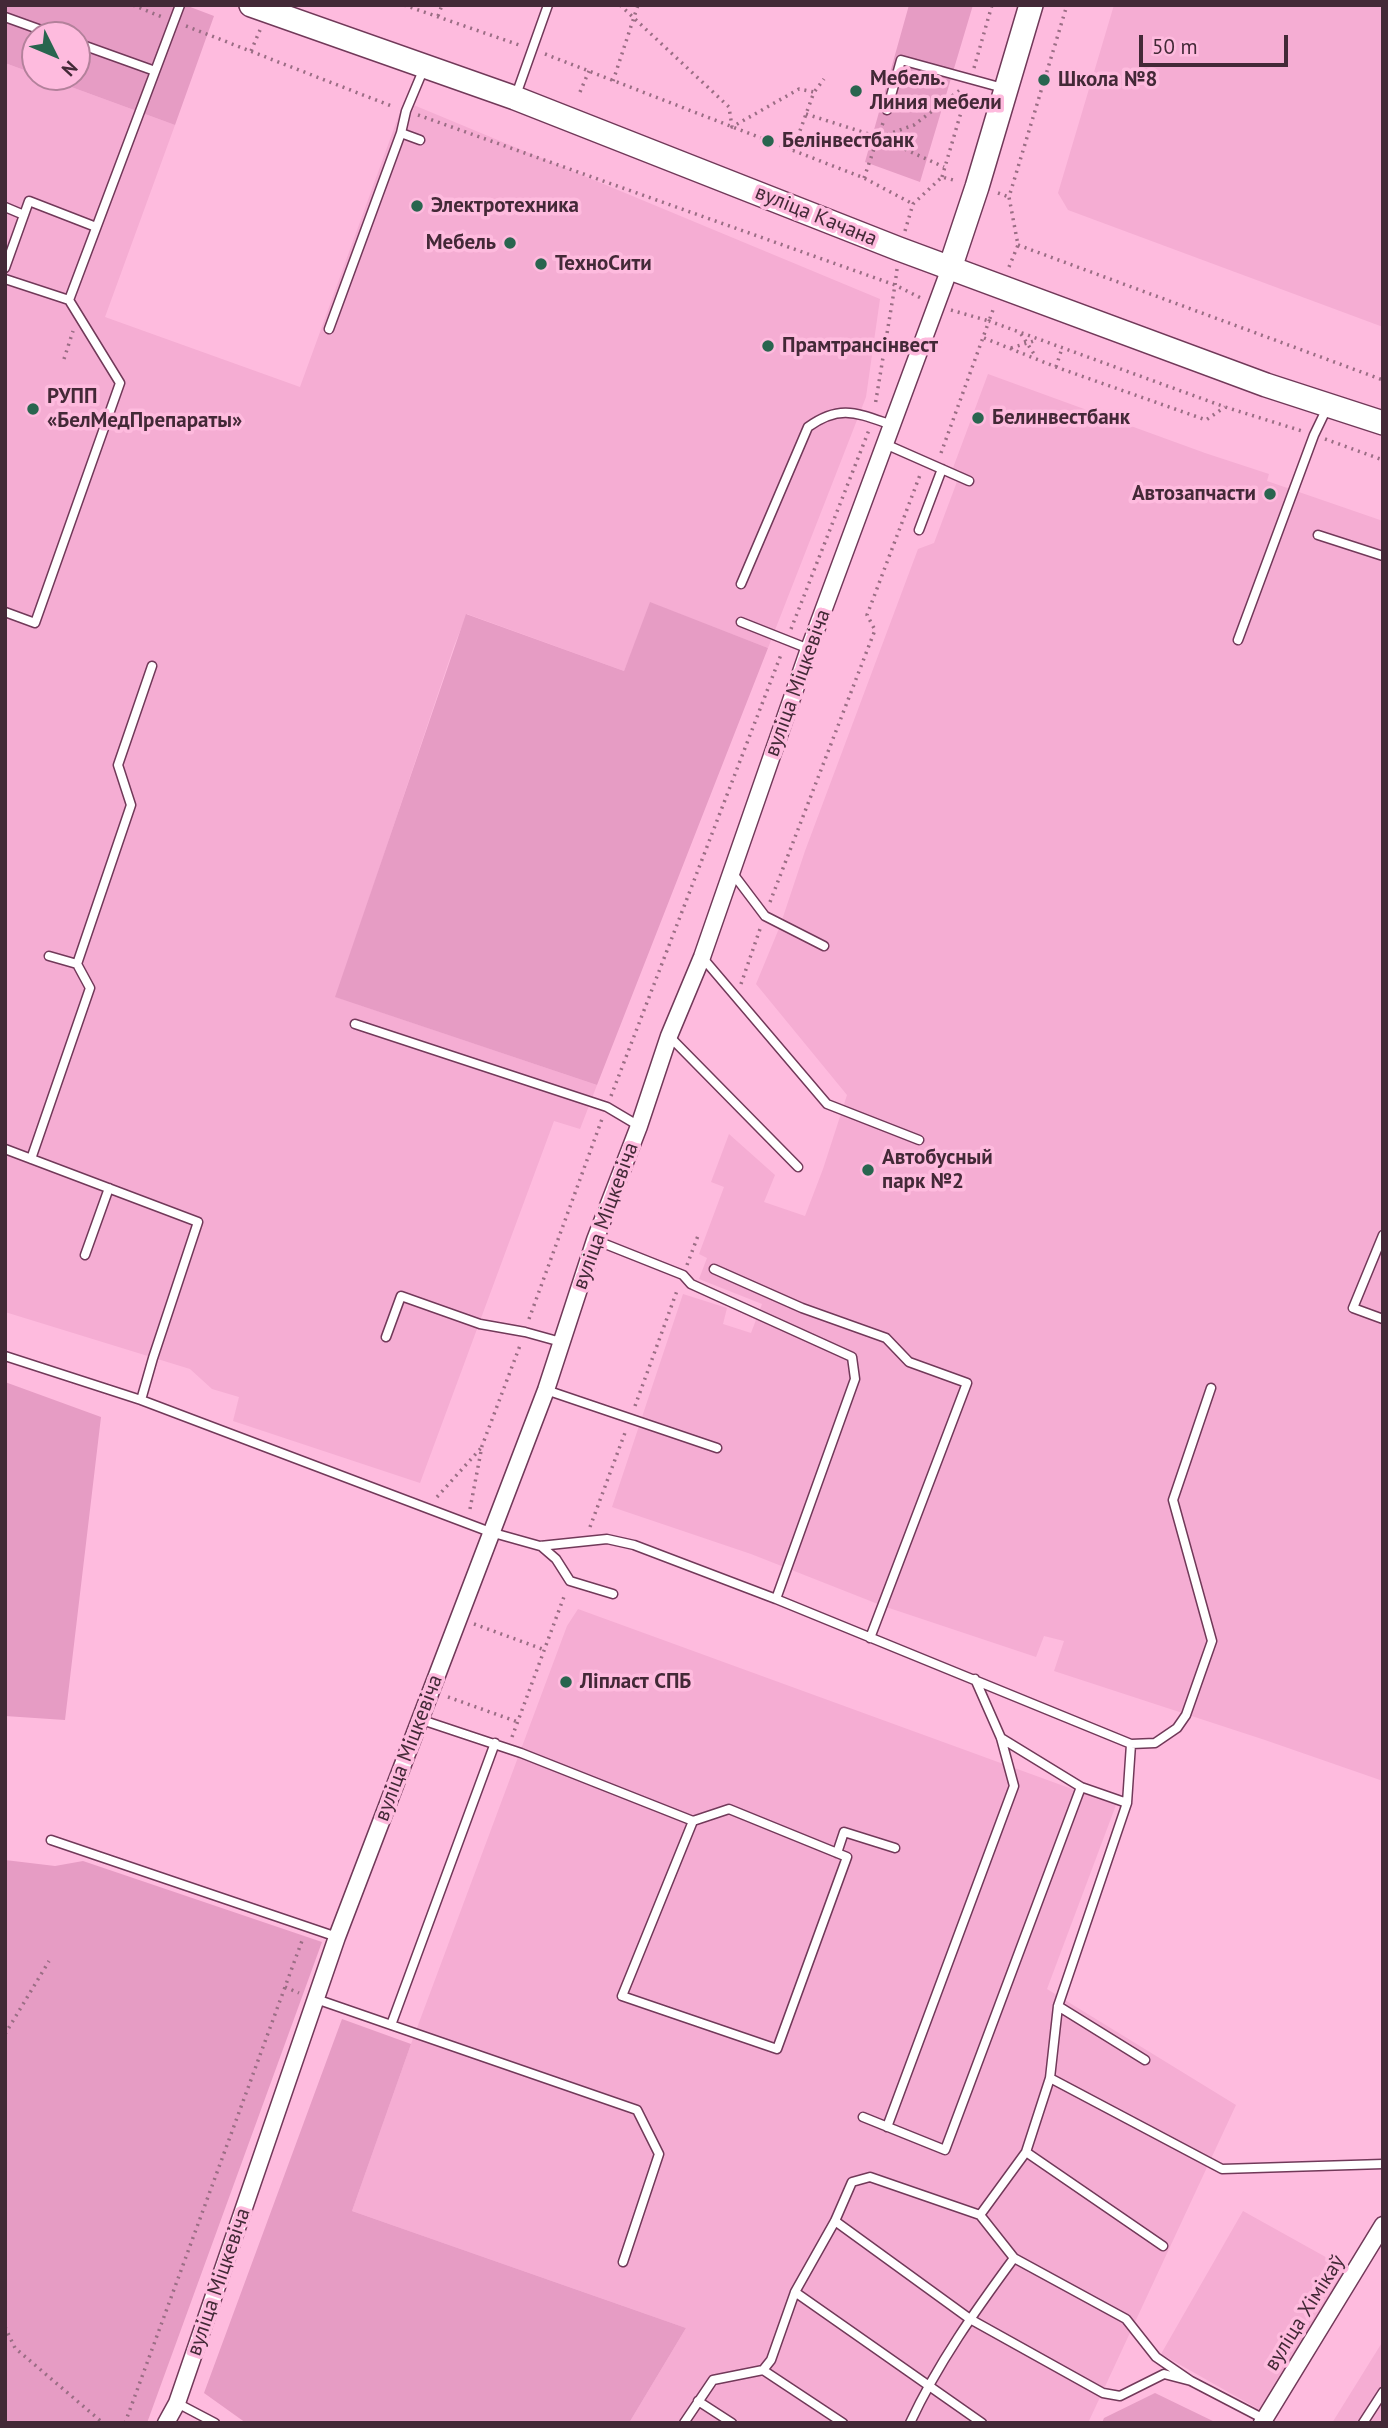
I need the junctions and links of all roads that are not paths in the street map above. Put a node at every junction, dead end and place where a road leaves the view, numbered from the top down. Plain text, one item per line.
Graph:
1 (180, 5) edge
2 (251, 5) edge
3 (548, 5) edge
4 (1031, 5) edge
5 (91, 48) edge
6 (425, 65) junction
7 (155, 71) junction
8 (1006, 88) junction
9 (515, 98) junction
10 (887, 110) road end
11 (401, 133) junction
12 (420, 140) dead end
13 (5, 207) edge
14 (24, 215) junction
15 (96, 227) junction
16 (5, 268) edge
17 (950, 268) junction
18 (5, 279) edge
19 (69, 300) junction
20 (329, 328) dead end
21 (1329, 405) junction
22 (1383, 423) edge
23 (892, 425) junction
24 (885, 444) junction
25 (939, 468) junction
26 (969, 481) dead end
27 (919, 530) dead end
28 (1318, 536) dead end
29 (1383, 556) edge
30 (741, 584) dead end
31 (5, 612) edge
32 (741, 622) dead end
33 (1238, 640) dead end
34 (809, 649) junction
35 (152, 666) dead end
36 (731, 871) junction
37 (824, 946) dead end
38 (49, 956) dead end
39 (702, 957) junction
40 (77, 964) junction
41 (355, 1024) dead end
42 (669, 1036) junction
43 (639, 1126) junction
44 (919, 1140) dead end
45 (5, 1149) edge
46 (31, 1159) junction
47 (797, 1167) dead end
48 (109, 1188) junction
49 (1383, 1235) edge
50 (595, 1240) junction
51 (85, 1255) dead end
52 (714, 1269) dead end
53 (1383, 1319) edge
54 (386, 1337) dead end
55 (561, 1342) junction
56 (5, 1356) edge
57 (1211, 1388) dead end
58 (546, 1390) junction
59 (141, 1400) junction
60 (717, 1448) dead end
61 (490, 1532) junction
62 (540, 1546) junction
63 (613, 1594) dead end
64 (776, 1599) junction
65 (870, 1638) junction
66 (975, 1679) junction
67 (422, 1720) junction
68 (1001, 1738) junction
69 (495, 1743) junction
70 (1130, 1744) junction
71 (1082, 1787) junction
72 (1128, 1802) junction
73 (693, 1821) junction
74 (51, 1840) dead end
75 (895, 1848) dead end
76 (837, 1853) junction
77 (337, 1937) junction
78 (316, 1999) junction
79 (1058, 2006) junction
80 (391, 2025) junction
81 (1145, 2060) dead end
82 (1050, 2078) junction
83 (863, 2117) dead end
84 (887, 2127) junction
85 (1026, 2152) junction
86 (1383, 2164) edge
87 (980, 2215) junction
88 (835, 2221) junction
89 (1383, 2225) edge
90 (1163, 2246) dead end
91 (1014, 2259) junction
92 (623, 2262) dead end
93 (795, 2292) junction
94 (970, 2319) junction
95 (763, 2370) junction
96 (1191, 2381) junction
97 (928, 2386) junction
98 (1383, 2392) edge
99 (698, 2401) junction
100 (177, 2403) junction
101 (1263, 2421) edge
102 (166, 2423) edge
103 (215, 2423) edge
104 (684, 2423) edge
105 (732, 2423) edge
106 (844, 2423) edge
107 (910, 2423) edge
108 (982, 2423) edge
109 (1363, 2423) edge

1 - 7 lane
2 - 6 main road, вуліца Качана
3 - 9 lane
4 - 8 main road, вуліца Міцкевіча
5 - 7 lane
6 - 9 main road, вуліца Качана
6 - 11 lane
7 - 15 lane
8 - 10 lane
8 - 17 main road, вуліца Міцкевіча
9 - 17 main road, вуліца Качана
11 - 12 lane
11 - 20 lane
13 - 14 lane
14 - 15 lane
14 - 16 lane
15 - 19 lane
17 - 21 main road, вуліца Качана
17 - 23 street, вуліца Міцкевіча
18 - 19 lane
19 - 31 lane
21 - 22 main road, вуліца Качана
21 - 33 lane
23 - 24 street, вуліца Міцкевіча
23 - 30 lane
24 - 25 lane
24 - 34 street, вуліца Міцкевіча
25 - 26 lane
25 - 27 lane
28 - 29 lane
32 - 34 lane
34 - 36 street, вуліца Міцкевіча
35 - 40 lane
36 - 37 lane
36 - 39 street, вуліца Міцкевіча
38 - 40 lane
39 - 42 street, вуліца Міцкевіча
39 - 44 lane
40 - 46 lane
41 - 43 lane
42 - 43 street, вуліца Міцкевіча
42 - 47 lane
43 - 50 street, вуліца Міцкевіча
45 - 46 lane
46 - 48 lane
48 - 51 lane
48 - 59 lane
49 - 53 lane
50 - 55 street, вуліца Міцкевіча
50 - 64 lane
52 - 65 lane
54 - 55 lane
55 - 58 street, вуліца Міцкевіча
56 - 59 lane
57 - 70 lane
58 - 60 lane
58 - 61 street, вуліца Міцкевіча
59 - 61 lane
61 - 62 lane
61 - 67 street, вуліца Міцкевіча
62 - 63 lane
62 - 64 lane
64 - 65 lane
65 - 66 lane
66 - 68 lane
66 - 70 lane
67 - 69 lane
67 - 77 street, вуліца Міцкевіча
68 - 71 lane
68 - 84 lane
69 - 73 lane
69 - 80 lane
70 - 72 lane
71 - 72 lane
71 - 84 lane
72 - 79 lane
73 - 76 lane
73 - 76 lane
74 - 77 lane
75 - 76 lane
77 - 78 street, вуліца Міцкевіча
78 - 80 lane
78 - 100 street, вуліца Міцкевіча
79 - 81 lane
79 - 82 lane
80 - 92 lane
82 - 85 lane
82 - 86 lane
83 - 84 lane
85 - 87 lane
85 - 90 lane
87 - 88 lane
87 - 91 lane
88 - 93 lane
88 - 94 lane
89 - 101 street, вуліца Хімікаў
91 - 94 lane
91 - 96 lane
93 - 95 lane
93 - 97 lane
94 - 96 lane
94 - 97 lane
95 - 99 lane
95 - 106 lane
96 - 101 lane
97 - 107 lane
97 - 108 lane
98 - 109 lane
99 - 104 lane
99 - 105 lane
100 - 102 street, вуліца Міцкевіча
100 - 103 lane

